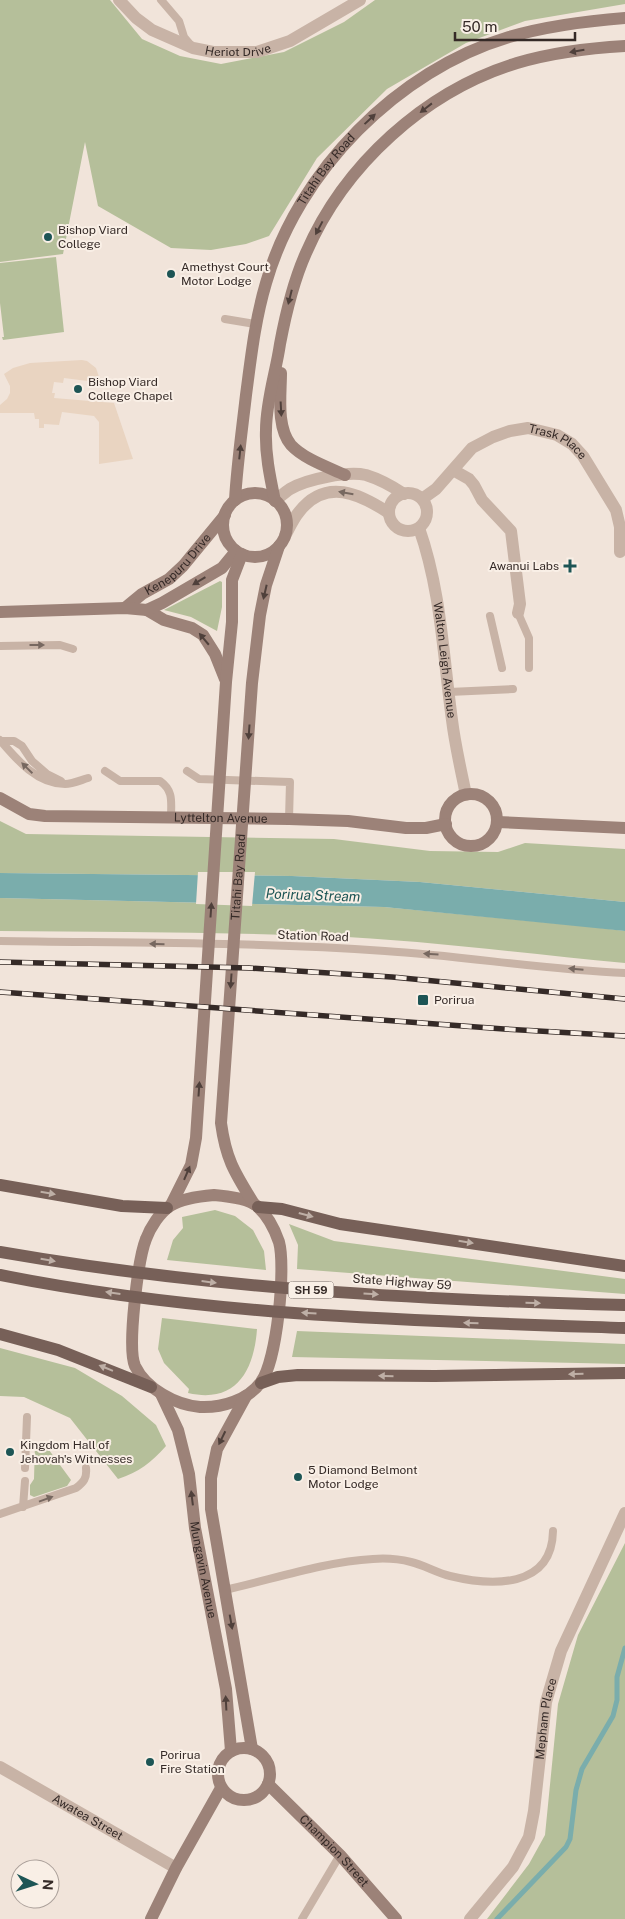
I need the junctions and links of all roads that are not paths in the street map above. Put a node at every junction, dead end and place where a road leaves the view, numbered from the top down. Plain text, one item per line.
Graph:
1 (119, 0) edge
2 (161, 0) edge
3 (360, 0) edge
4 (625, 18) edge
5 (625, 46) edge
6 (193, 48) junction
7 (225, 319) dead end
8 (256, 324) junction
9 (281, 343) junction
10 (453, 470) junction
11 (345, 475) junction
12 (404, 494) junction
13 (422, 499) junction
14 (235, 500) junction
15 (275, 501) junction
16 (389, 513) junction
17 (225, 515) junction
18 (419, 528) junction
19 (282, 541) junction
20 (239, 552) junction
21 (620, 552) dead end
22 (125, 608) junction
23 (147, 610) junction
24 (1, 613) edge
25 (518, 613) joint
26 (490, 616) dead end
27 (3, 646) edge
28 (72, 649) dead end
29 (502, 668) dead end
30 (529, 668) dead end
31 (226, 682) junction
32 (513, 689) dead end
33 (449, 692) junction
34 (0, 740) edge
35 (105, 771) dead end
36 (187, 771) dead end
37 (88, 778) dead end
38 (67, 784) junction
39 (466, 795) junction
40 (0, 798) edge
41 (171, 818) junction
42 (289, 819) junction
43 (497, 822) junction
44 (446, 824) junction
45 (625, 828) edge
46 (0, 941) edge
47 (625, 973) edge
48 (0, 1185) edge
49 (256, 1205) junction
50 (169, 1207) junction
51 (0, 1252) edge
52 (625, 1266) edge
53 (0, 1275) edge
54 (625, 1305) edge
55 (134, 1318) joint
56 (625, 1328) edge
57 (0, 1334) edge
58 (625, 1373) edge
59 (261, 1383) junction
60 (156, 1390) junction
61 (246, 1396) junction
62 (27, 1417) dead end
63 (25, 1468) dead end
64 (86, 1468) dead end
65 (25, 1481) dead end
66 (23, 1507) junction
67 (625, 1513) edge
68 (0, 1514) edge
69 (553, 1532) dead end
70 (225, 1590) junction
71 (252, 1749) junction
72 (231, 1751) junction
73 (0, 1767) edge
74 (268, 1784) junction
75 (221, 1788) junction
76 (340, 1855) junction
77 (176, 1868) junction
78 (151, 1919) edge
79 (302, 1919) edge
80 (396, 1919) edge
81 (470, 1919) edge

1 - 6 street, Heriot Drive
2 - 6 lane
3 - 6 street, Heriot Drive
8 -> 4 main road, Titahi Bay Road
5 -> 9 main road, Titahi Bay Road
7 - 8 lane
14 -> 8 main road, Titahi Bay Road
9 -> 11 main road
9 - 15 main road, Titahi Bay Road
10 - 13 street, Trask Place
10 - 21 street, Trask Place
10 - 25 street
11 - 12 street
11 - 15 street
12 - 13 street
12 - 16 street
13 - 18 street
14 - 15 main road
14 - 17 main road
15 - 19 main road
16 - 18 street
16 -> 19 street
17 - 20 main road
17 - 22 main road, Kenepuru Drive
18 - 33 street, Walton Leigh Avenue
19 - 20 main road
19 -> 49 main road, Titahi Bay Road
20 -> 23 main road, Kenepuru Drive
20 - 31 main road, Titahi Bay Road
22 - 23 main road, Kenepuru Drive
22 - 24 main road, Kenepuru Drive
31 -> 23 main road
25 - 30 lane
26 - 29 lane
27 -> 28 lane
50 -> 31 main road, Titahi Bay Road
32 - 33 lane
33 - 39 street, Walton Leigh Avenue
38 -> 34 lane
34 - 38 lane
35 - 41 lane
36 - 42 lane
37 - 38 lane
39 - 43 main road
39 - 44 main road
40 - 41 main road, Lyttelton Avenue
41 - 42 main road, Lyttelton Avenue
42 - 44 main road, Lyttelton Avenue
43 - 44 main road
43 - 45 main road
47 -> 46 lane, Station Road
48 -> 50 main road
49 - 50 main road
49 -> 52 main road
49 - 59 main road, Titahi Bay Road
50 - 55 main road, Titahi Bay Road
51 -> 54 main road, State Highway 59 / SH 59
56 -> 53 main road, SH 59
55 - 60 main road, Mungavin Avenue
60 -> 57 main road
58 -> 59 main road
59 - 61 main road
60 - 61 main road
72 -> 60 main road, Mungavin Avenue
61 -> 70 main road, Mungavin Avenue
62 - 63 lane
66 -> 64 lane
65 - 66 lane
66 - 68 lane
67 - 81 street, Mepham Place
69 - 70 lane
70 -> 71 main road, Mungavin Avenue
71 - 72 main road
71 - 74 main road
72 - 75 main road
73 - 77 street, Awatea Street
74 - 75 main road
74 - 76 main road, Champion Street
75 - 77 main road
76 - 79 lane
76 - 80 main road, Champion Street
77 - 78 main road

